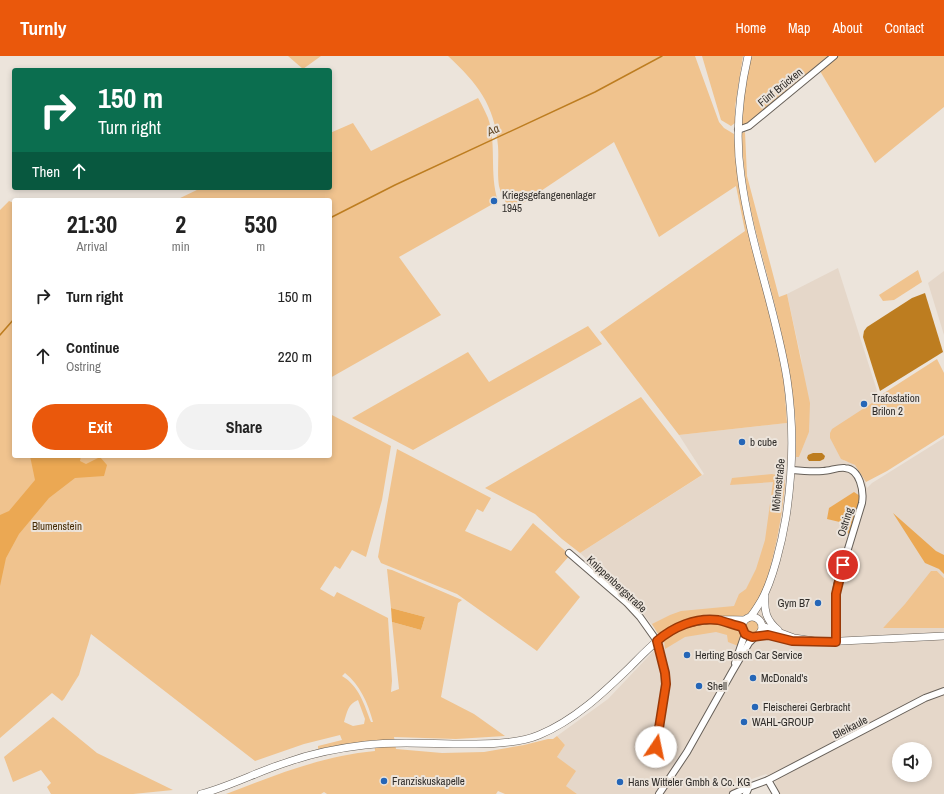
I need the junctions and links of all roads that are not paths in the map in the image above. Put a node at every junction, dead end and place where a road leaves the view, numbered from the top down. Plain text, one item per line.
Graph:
1 (748, 56) edge
2 (834, 56) edge
3 (738, 130) junction
4 (792, 470) junction
5 (569, 553) dead end
6 (766, 591) junction
7 (762, 601) junction
8 (751, 616) junction
9 (761, 623) junction
10 (743, 624) junction
11 (745, 634) junction
12 (783, 634) junction
13 (756, 636) junction
14 (944, 636) edge
15 (803, 640) junction
16 (657, 641) junction
17 (836, 642) junction
18 (732, 672) junction
19 (944, 691) edge
20 (656, 747) dead end
21 (767, 780) junction
22 (749, 787) junction
23 (201, 794) edge
24 (659, 794) edge
25 (733, 794) edge
26 (746, 794) edge
27 (776, 794) edge

1 - 3 main road, Möhnestraße
2 - 3 street, Fünf Brücken
3 - 4 main road, Möhnestraße
4 - 6 main road, Möhnestraße
4 - 17 street, Ostring
5 - 16 street, Knippenbergstraße
6 - 7 main road
6 - 12 main road
7 - 8 main road
7 - 9 main road
8 - 9 main road
8 - 10 main road
9 - 12 main road
9 - 13 main road
10 - 11 main road
10 - 16 main road
11 - 13 main road
11 - 18 street
12 - 15 main road
13 - 15 main road
13 - 18 street
14 - 17 main road
15 - 17 main road
16 - 20 street, Knippenbergstraße
16 - 23 main road
18 - 24 street
19 - 21 street, Bleikaule
21 - 22 street, Bleikaule
21 - 27 street
22 - 25 street, Bleikaule
22 - 26 street

